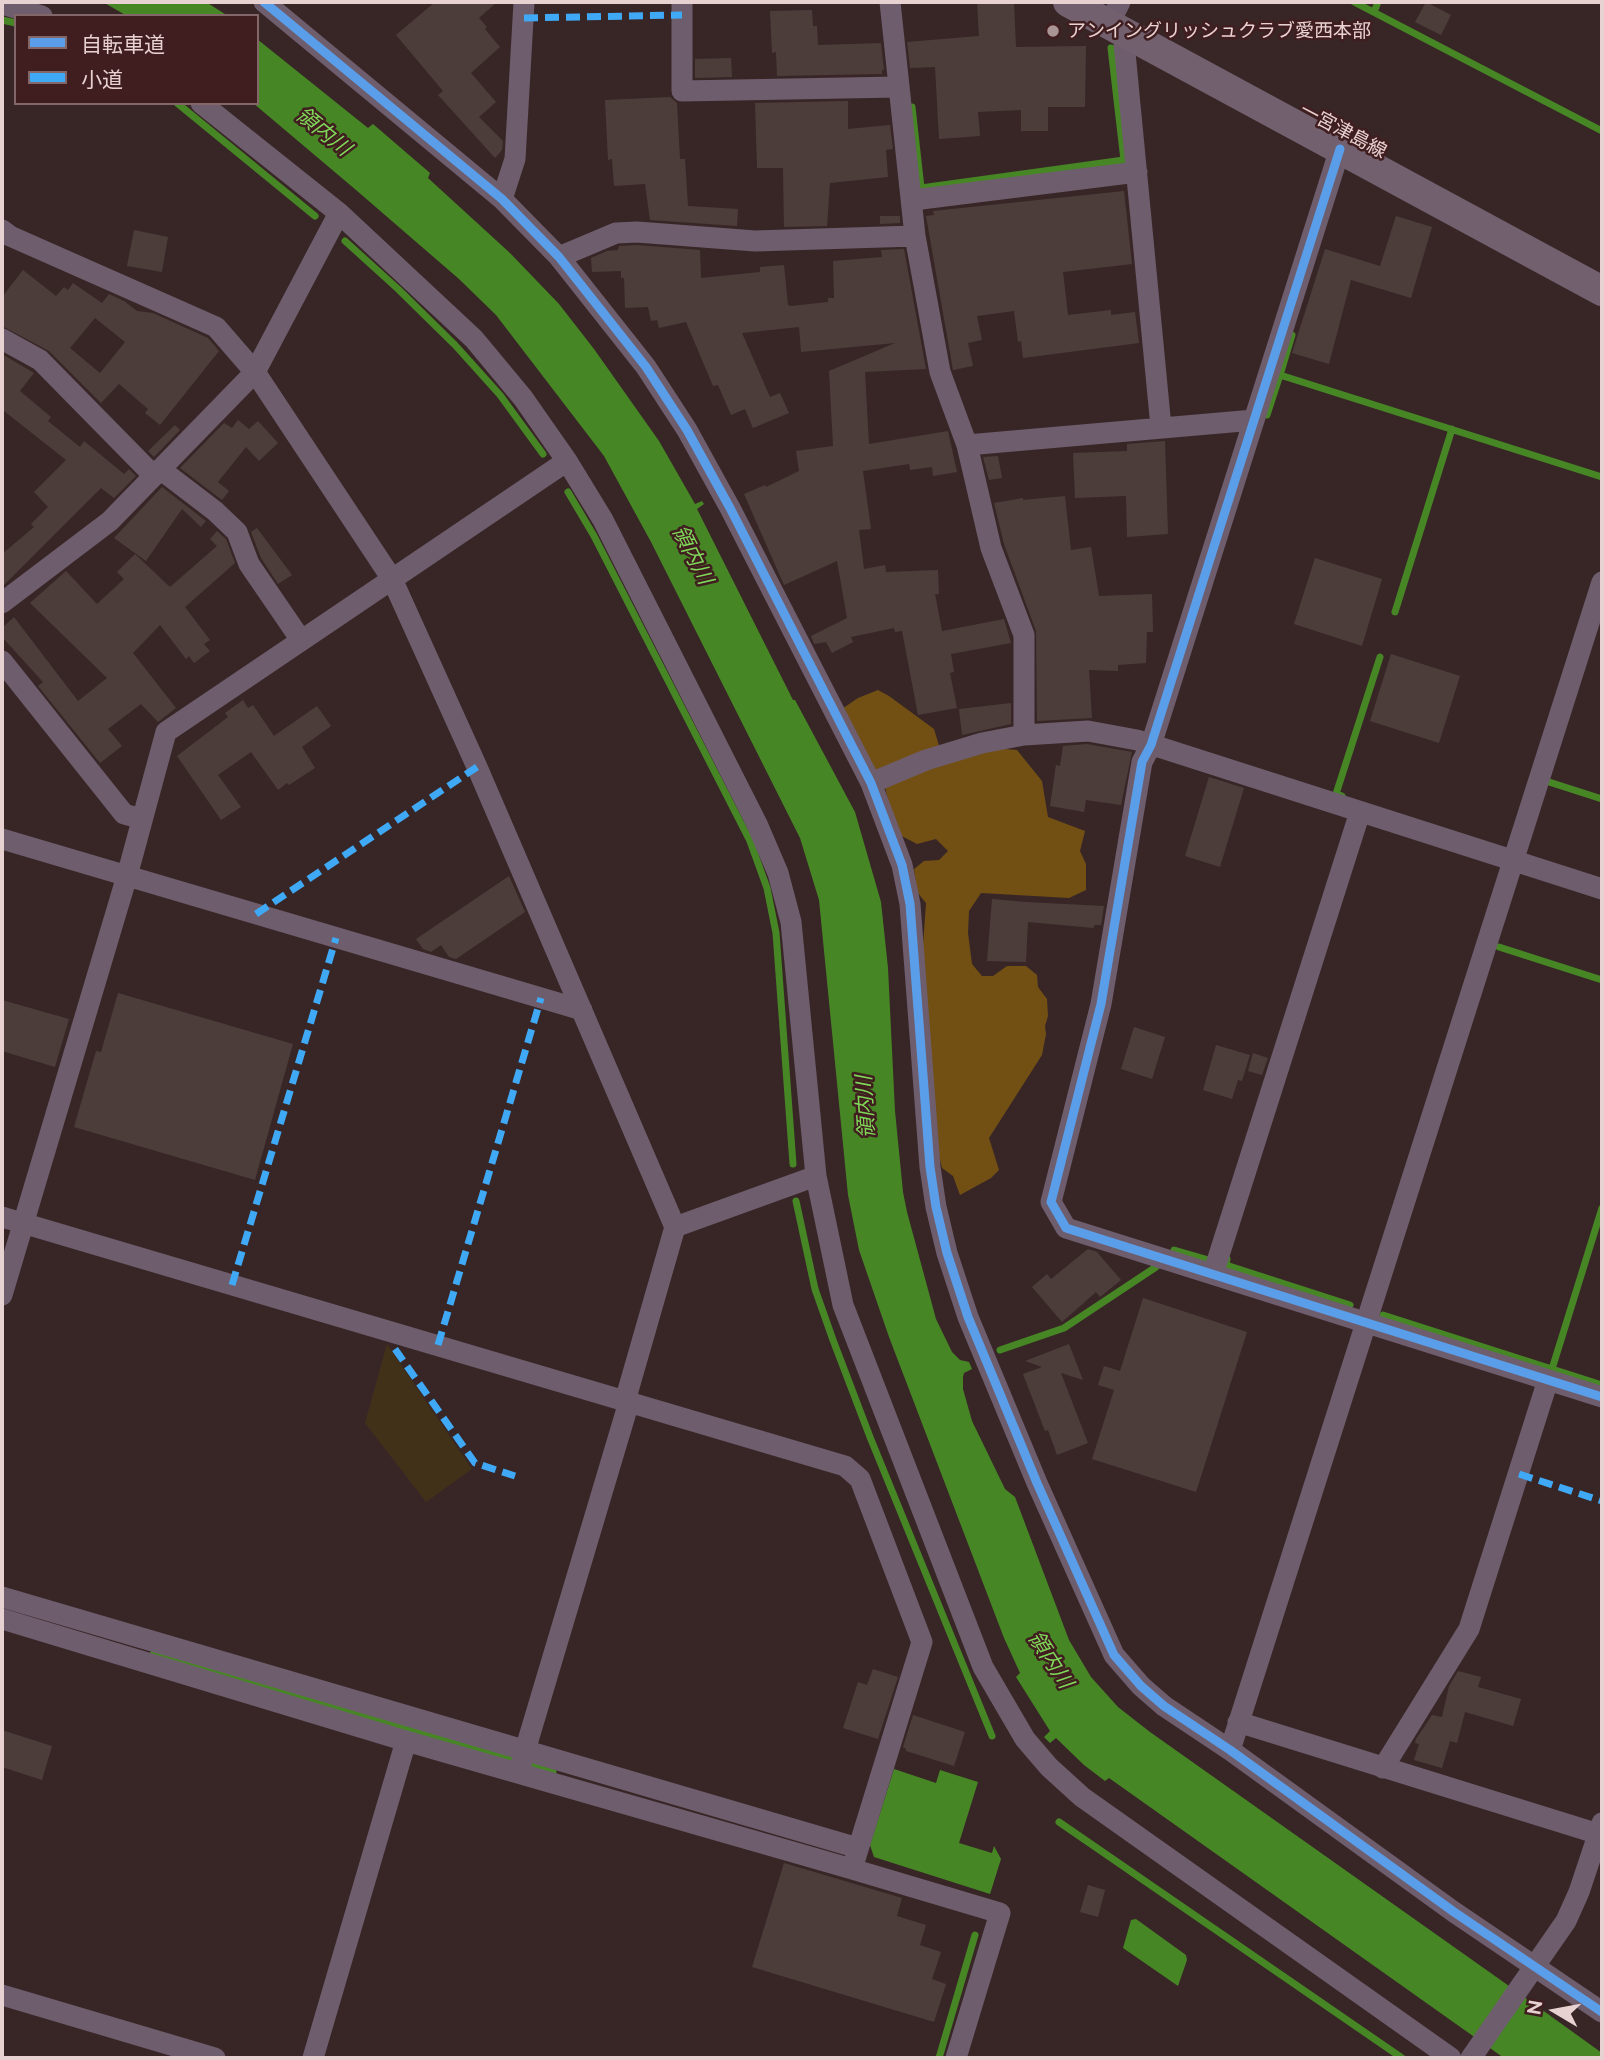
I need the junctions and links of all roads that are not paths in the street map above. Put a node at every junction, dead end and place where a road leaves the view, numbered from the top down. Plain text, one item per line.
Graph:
1 (264, 2) edge
2 (524, 2) edge
3 (682, 2) edge
4 (890, 2) edge
5 (1068, 2) edge
6 (2, 4) edge
7 (35, 14) edge
8 (1117, 19) edge
9 (898, 87) junction
10 (204, 105) edge
11 (1340, 149) junction
12 (1137, 172) junction
13 (502, 199) junction
14 (913, 200) junction
15 (339, 213) junction
16 (2, 230) edge
17 (915, 236) junction
18 (559, 257) junction
19 (1602, 291) edge
20 (2, 339) edge
21 (255, 372) junction
22 (1254, 420) junction
23 (1161, 427) junction
24 (967, 445) junction
25 (567, 461) junction
26 (157, 472) junction
27 (392, 579) junction
28 (1602, 582) edge
29 (2, 603) edge
30 (301, 640) junction
31 (2, 661) edge
32 (1024, 735) junction
33 (1151, 746) junction
34 (871, 783) junction
35 (1360, 812) junction
36 (142, 819) junction
37 (2, 839) edge
38 (1514, 861) junction
39 (127, 876) junction
40 (1602, 889) edge
41 (582, 1010) junction
42 (816, 1176) junction
43 (2, 1217) edge
44 (23, 1223) junction
45 (675, 1227) junction
46 (1213, 1274) junction
47 (2, 1295) edge
48 (1366, 1322) junction
49 (1548, 1380) junction
50 (1602, 1397) edge
51 (627, 1401) junction
52 (2, 1597) edge
53 (2, 1619) edge
54 (1238, 1722) junction
55 (406, 1741) junction
56 (525, 1750) junction
57 (1230, 1750) junction
58 (1383, 1768) junction
59 (518, 1773) junction
60 (1601, 1830) edge
61 (858, 1848) junction
62 (852, 1869) junction
63 (1534, 1969) junction
64 (2, 1995) edge
65 (1602, 2012) edge
66 (215, 2058) edge
67 (313, 2058) edge
68 (956, 2058) edge
69 (1451, 2058) edge
70 (1471, 2058) edge

1 - 13 street
2 - 13 street
3 - 9 street
4 - 9 street
5 - 8 main road, 一宮津島線
6 - 7 street
8 - 11 main road, 一宮津島線
8 - 12 street
9 - 14 street
10 - 15 street
11 - 19 main road, 一宮津島線
11 - 22 street
12 - 14 street
12 - 23 street
13 - 18 street
14 - 17 street
15 - 21 street
15 - 25 street
16 - 21 street
17 - 18 street
17 - 24 street
18 - 34 street
20 - 26 street
21 - 26 street
21 - 27 street
22 - 23 street
22 - 33 street
23 - 24 street
24 - 32 street
25 - 27 street
25 - 42 street
26 - 29 street
26 - 30 street
27 - 30 street
27 - 41 street
28 - 38 street
30 - 36 street
31 - 36 street
32 - 33 street
32 - 34 street
33 - 35 street
33 - 46 street
34 - 57 street
35 - 38 street
35 - 46 street
36 - 39 street
37 - 39 street
38 - 40 street
38 - 48 street
39 - 41 street
39 - 44 street
41 - 45 street
42 - 45 street
42 - 69 street
43 - 44 street
44 - 47 street
44 - 51 street
45 - 51 street
46 - 48 street
48 - 49 street
48 - 54 street
49 - 50 street
49 - 58 street
51 - 56 street
51 - 61 street
52 - 56 street
53 - 55 street
54 - 57 street
54 - 58 street
55 - 59 street
55 - 67 street
56 - 59 street
56 - 61 street
57 - 63 street
58 - 60 street
59 - 62 street
60 - 63 street
61 - 62 street
62 - 68 street
63 - 65 street
63 - 70 street
64 - 66 street

